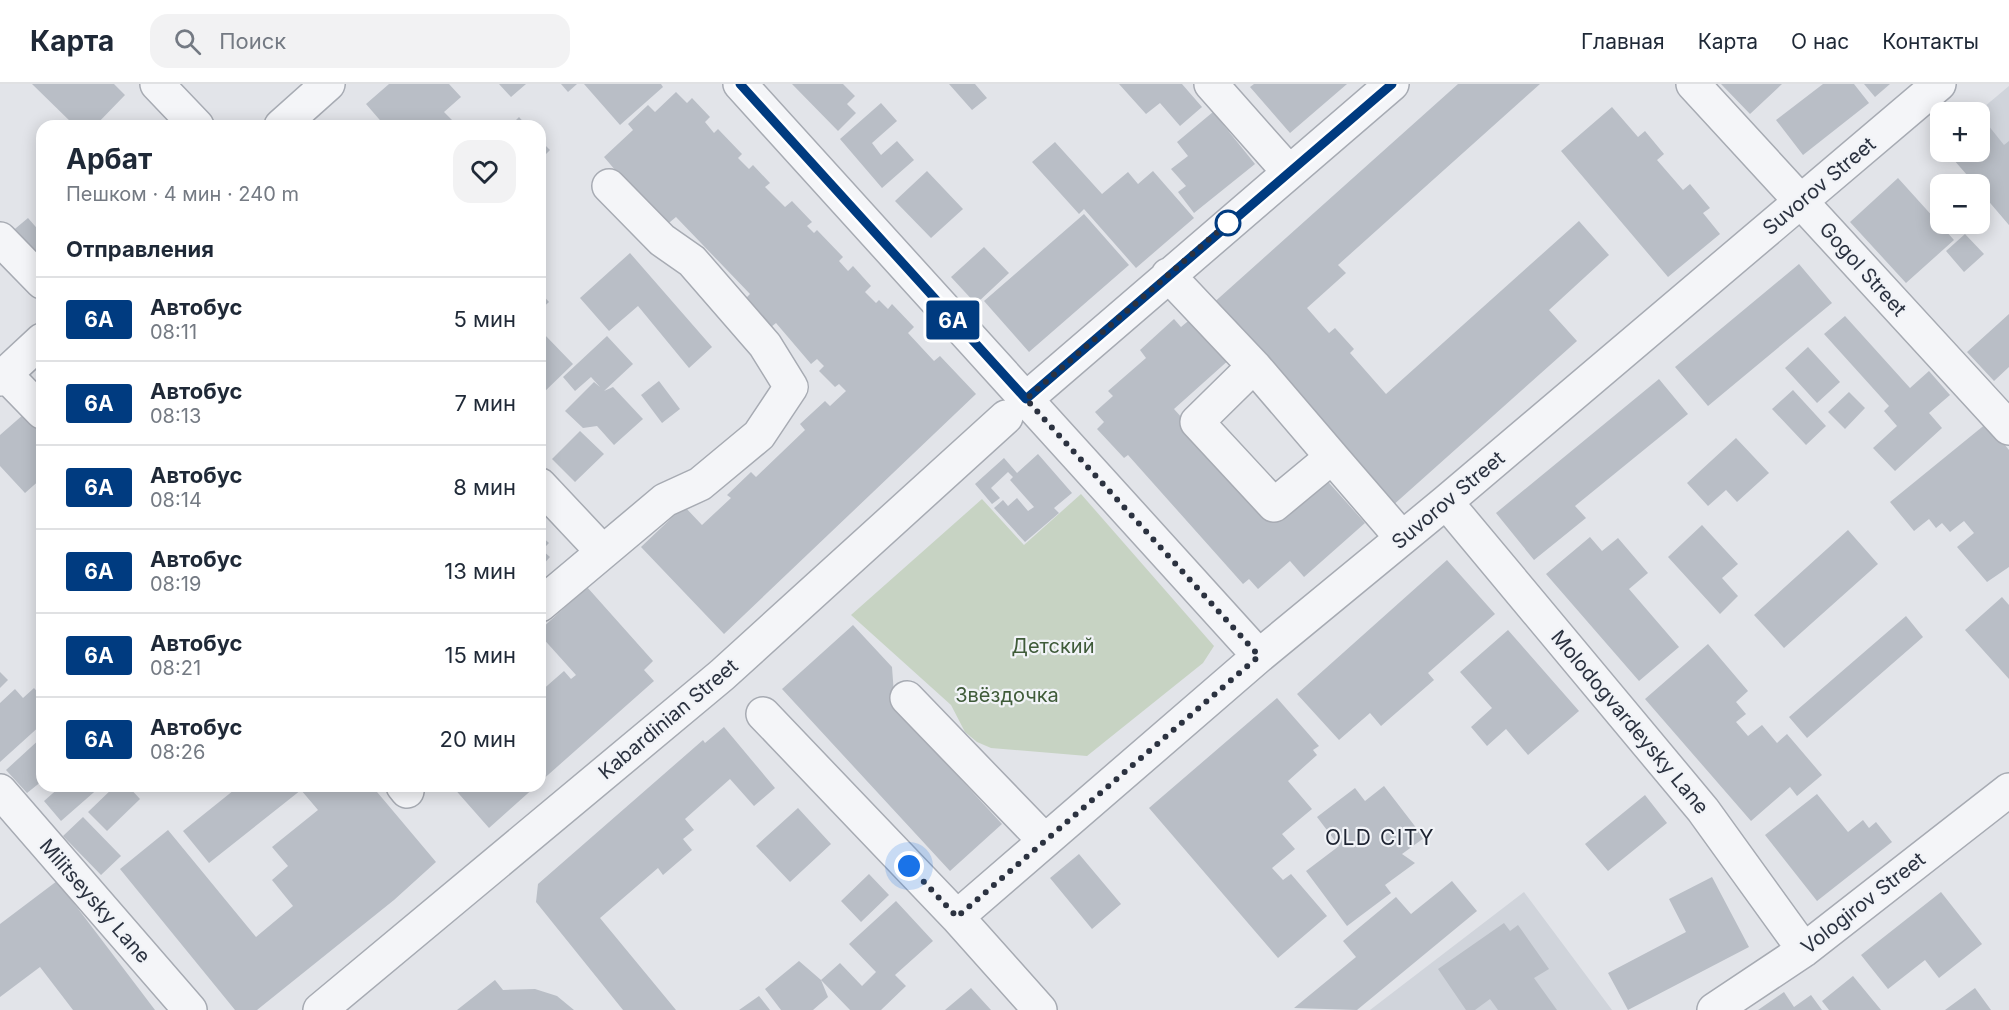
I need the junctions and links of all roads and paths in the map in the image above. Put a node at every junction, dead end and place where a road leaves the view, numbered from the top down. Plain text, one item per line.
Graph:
1 (157, 84) edge
2 (328, 84) edge
3 (740, 84) edge
4 (1211, 84) edge
5 (1392, 84) edge
6 (1693, 84) edge
7 (1939, 84) edge
8 (191, 120) edge
9 (288, 120) edge
10 (1289, 172) junction
11 (609, 186) dead end
12 (1801, 201) junction
13 (0, 239) edge
14 (1168, 275) junction
15 (36, 276) edge
16 (36, 346) edge
17 (1254, 366) junction
18 (3, 376) edge
19 (36, 406) edge
20 (1016, 408) junction
21 (2009, 428) edge
22 (1332, 457) junction
23 (546, 491) edge
24 (1446, 502) junction
25 (1402, 538) junction
26 (602, 551) junction
27 (546, 600) edge
28 (1259, 656) junction
29 (907, 698) dead end
30 (763, 714) dead end
31 (2009, 790) edge
32 (0, 791) edge
33 (1045, 841) junction
34 (957, 917) junction
35 (1804, 950) junction
36 (190, 1010) edge
37 (320, 1010) edge
38 (1040, 1010) edge
39 (1713, 1010) edge

1 - 8 street
2 - 9 street
3 - 20 street
4 - 10 street
5 - 10 street, Kabardinian Street
6 - 12 street, Gogol Street
7 - 12 street, Suvorov Street
10 - 14 street, Kabardinian Street
11 - 26 street
12 - 21 street, Gogol Street
12 - 24 street, Suvorov Street
13 - 15 street
14 - 17 street
14 - 20 street, Kabardinian Street
16 - 18 street
17 - 22 street
17 - 22 street
18 - 19 street
20 - 28 street
20 - 37 street, Kabardinian Street
22 - 25 street
23 - 26 street
24 - 25 street, Suvorov Street
24 - 35 street, Molodogvardeysky Lane
25 - 28 street, Suvorov Street
26 - 27 street
28 - 33 street, Suvorov Street
29 - 33 street
30 - 34 street
31 - 35 street, Vologirov Street
32 - 36 street, Militseysky Lane
33 - 34 street, Suvorov Street
34 - 38 street
35 - 39 street, Vologirov Street

